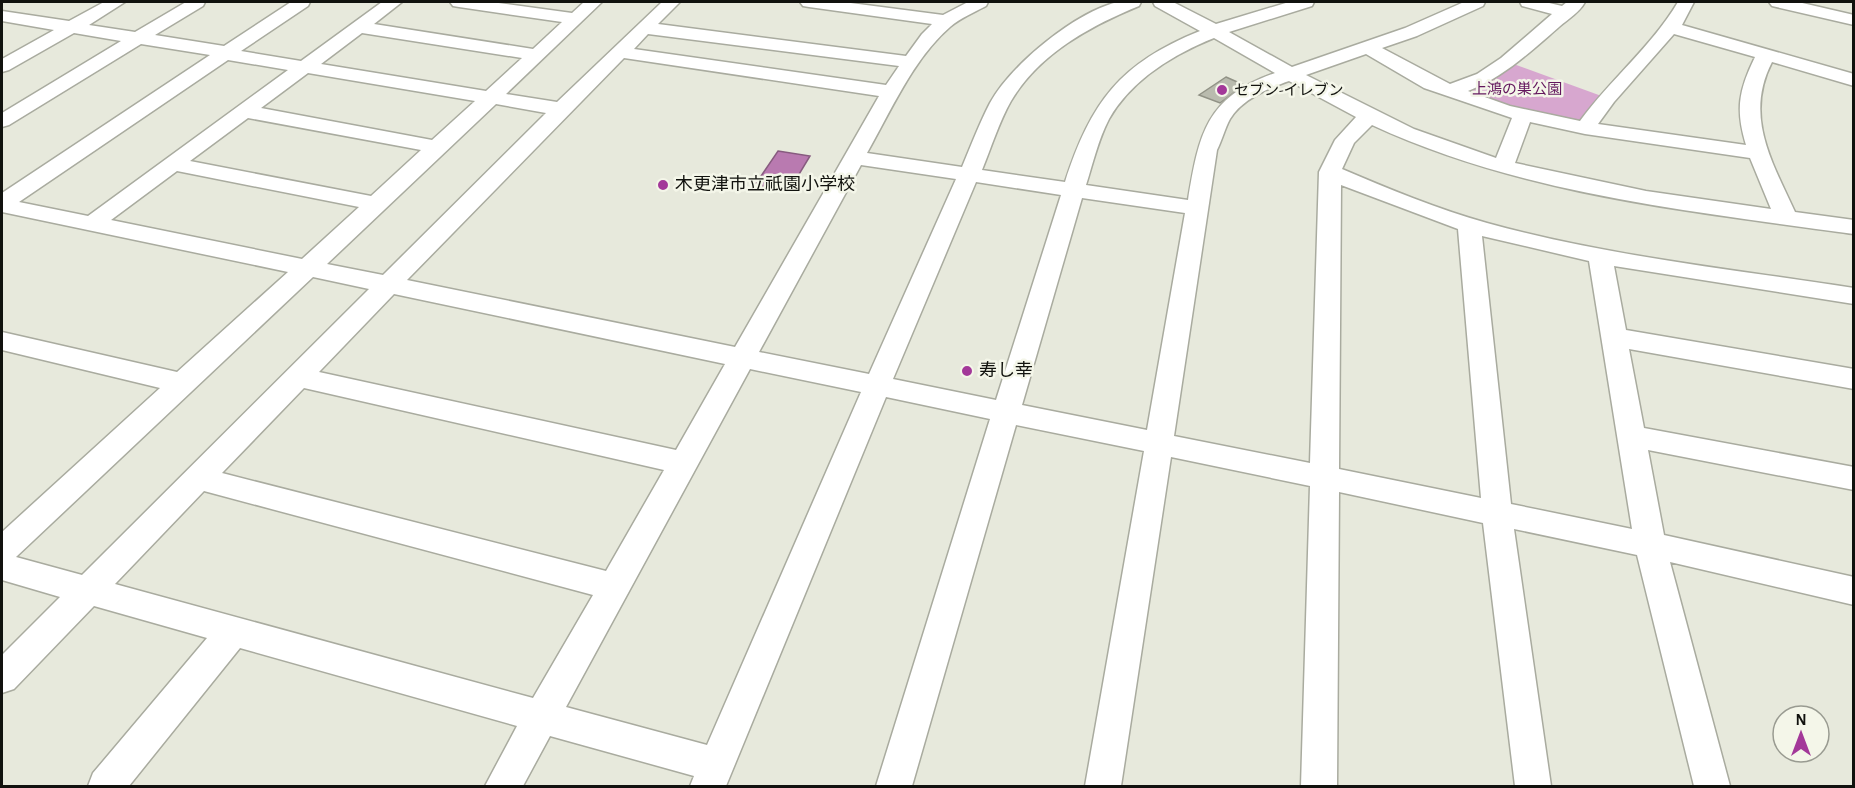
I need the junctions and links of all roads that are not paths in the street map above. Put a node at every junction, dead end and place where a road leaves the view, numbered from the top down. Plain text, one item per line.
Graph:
1 (7, 2) edge
2 (116, 2) edge
3 (197, 2) edge
4 (302, 2) edge
5 (393, 2) edge
6 (459, 2) edge
7 (594, 2) edge
8 (671, 2) edge
9 (809, 2) edge
10 (980, 2) edge
11 (1132, 2) edge
12 (1161, 2) edge
13 (1306, 2) edge
14 (1528, 2) edge
15 (1686, 2) edge
16 (1784, 2) edge
17 (1468, 3) edge
18 (1571, 7) edge
19 (2, 8) edge
20 (2, 16) edge
21 (575, 19) junction
22 (1854, 20) edge
23 (945, 21) junction
24 (72, 26) junction
25 (358, 27) junction
26 (1671, 27) junction
27 (644, 28) junction
28 (1215, 30) junction
29 (139, 37) junction
30 (1366, 47) junction
31 (619, 52) junction
32 (225, 53) junction
33 (1766, 54) junction
34 (537, 55) junction
35 (910, 62) junction
36 (2, 66) edge
37 (303, 67) junction
38 (1290, 72) junction
39 (1854, 80) edge
40 (1449, 91) junction
41 (891, 92) junction
42 (490, 98) junction
43 (561, 109) junction
44 (242, 111) junction
45 (1523, 115) junction
46 (1371, 116) junction
47 (2, 121) edge
48 (1586, 128) junction
49 (437, 147) junction
50 (1759, 153) junction
51 (856, 158) junction
52 (172, 164) junction
53 (1503, 166) junction
54 (1330, 172) junction
55 (969, 175) junction
56 (1073, 190) junction
57 (375, 203) junction
58 (2, 204) edge
59 (1198, 208) junction
60 (1786, 217) junction
61 (91, 224) junction
62 (1469, 225) junction
63 (1854, 227) edge
64 (1600, 255) junction
65 (304, 268) junction
66 (390, 285) junction
67 (1854, 296) edge
68 (1614, 336) junction
69 (12, 344) edge
70 (743, 358) junction
71 (2, 364) edge
72 (298, 377) junction
73 (1854, 378) edge
74 (181, 383) junction
75 (877, 386) junction
76 (1006, 412) junction
77 (1631, 436) junction
78 (1160, 444) junction
79 (684, 463) junction
80 (197, 478) junction
81 (1324, 478) junction
82 (1854, 479) edge
83 (1497, 513) junction
84 (1650, 545) junction
85 (2, 550) edge
86 (2, 567) edge
87 (615, 588) junction
88 (86, 590) junction
89 (1854, 591) edge
90 (234, 631) junction
91 (2, 678) edge
92 (542, 717) junction
93 (712, 776) edge
94 (106, 786) edge
95 (502, 786) edge
96 (894, 786) edge
97 (1104, 786) edge
98 (1319, 786) edge
99 (1533, 786) edge
100 (1712, 786) edge

1 - 19 street
2 - 24 street
3 - 29 street
4 - 32 street
5 - 25 street
6 - 21 street
7 - 21 street
8 - 27 street
9 - 23 street
10 - 23 street
11 - 55 street
12 - 28 street
13 - 28 street
14 - 18 street
15 - 26 street
16 - 22 street
17 - 30 street
18 - 40 street
20 - 24 street
21 - 34 street
23 - 35 street
24 - 29 street
24 - 36 street
25 - 34 street
25 - 37 street
26 - 33 street
26 - 48 street
27 - 31 street
27 - 35 street
28 - 38 street
28 - 56 street
29 - 32 street
29 - 47 street
30 - 38 street
30 - 40 street
31 - 41 street
31 - 43 street
32 - 37 street
32 - 58 street
33 - 39 street
33 - 50 street
34 - 42 street
35 - 41 street
37 - 42 street
37 - 44 street
38 - 46 street
38 - 59 street
40 - 45 street
41 - 51 street
42 - 43 street
42 - 49 street
43 - 66 street
44 - 49 street
44 - 52 street
45 - 48 street
45 - 53 street
46 - 53 street
46 - 54 street
48 - 50 street
49 - 57 street
50 - 60 street
51 - 55 street
51 - 70 street
52 - 57 street
52 - 61 street
53 - 60 street
54 - 62 street
54 - 81 street
55 - 56 street
55 - 75 street
56 - 59 street
56 - 76 street
57 - 65 street
58 - 61 street
59 - 78 street
60 - 63 street
61 - 65 street
62 - 64 street
62 - 83 street
64 - 67 street
64 - 68 street
65 - 66 street
65 - 74 street
66 - 70 street
66 - 72 street
68 - 73 street
68 - 77 street
69 - 71 street
69 - 74 street
70 - 75 street
70 - 79 street
72 - 79 street
72 - 80 street
74 - 85 street
75 - 76 street
75 - 93 street
76 - 78 street
76 - 96 street
77 - 82 street
77 - 84 street
78 - 81 street
78 - 97 street
79 - 87 street
80 - 87 street
80 - 88 street
81 - 83 street
81 - 98 street
83 - 84 street
83 - 99 street
84 - 89 street
84 - 100 street
86 - 88 street
87 - 92 street
88 - 90 street
88 - 91 street
90 - 92 street
90 - 94 street
92 - 93 street
92 - 95 street

